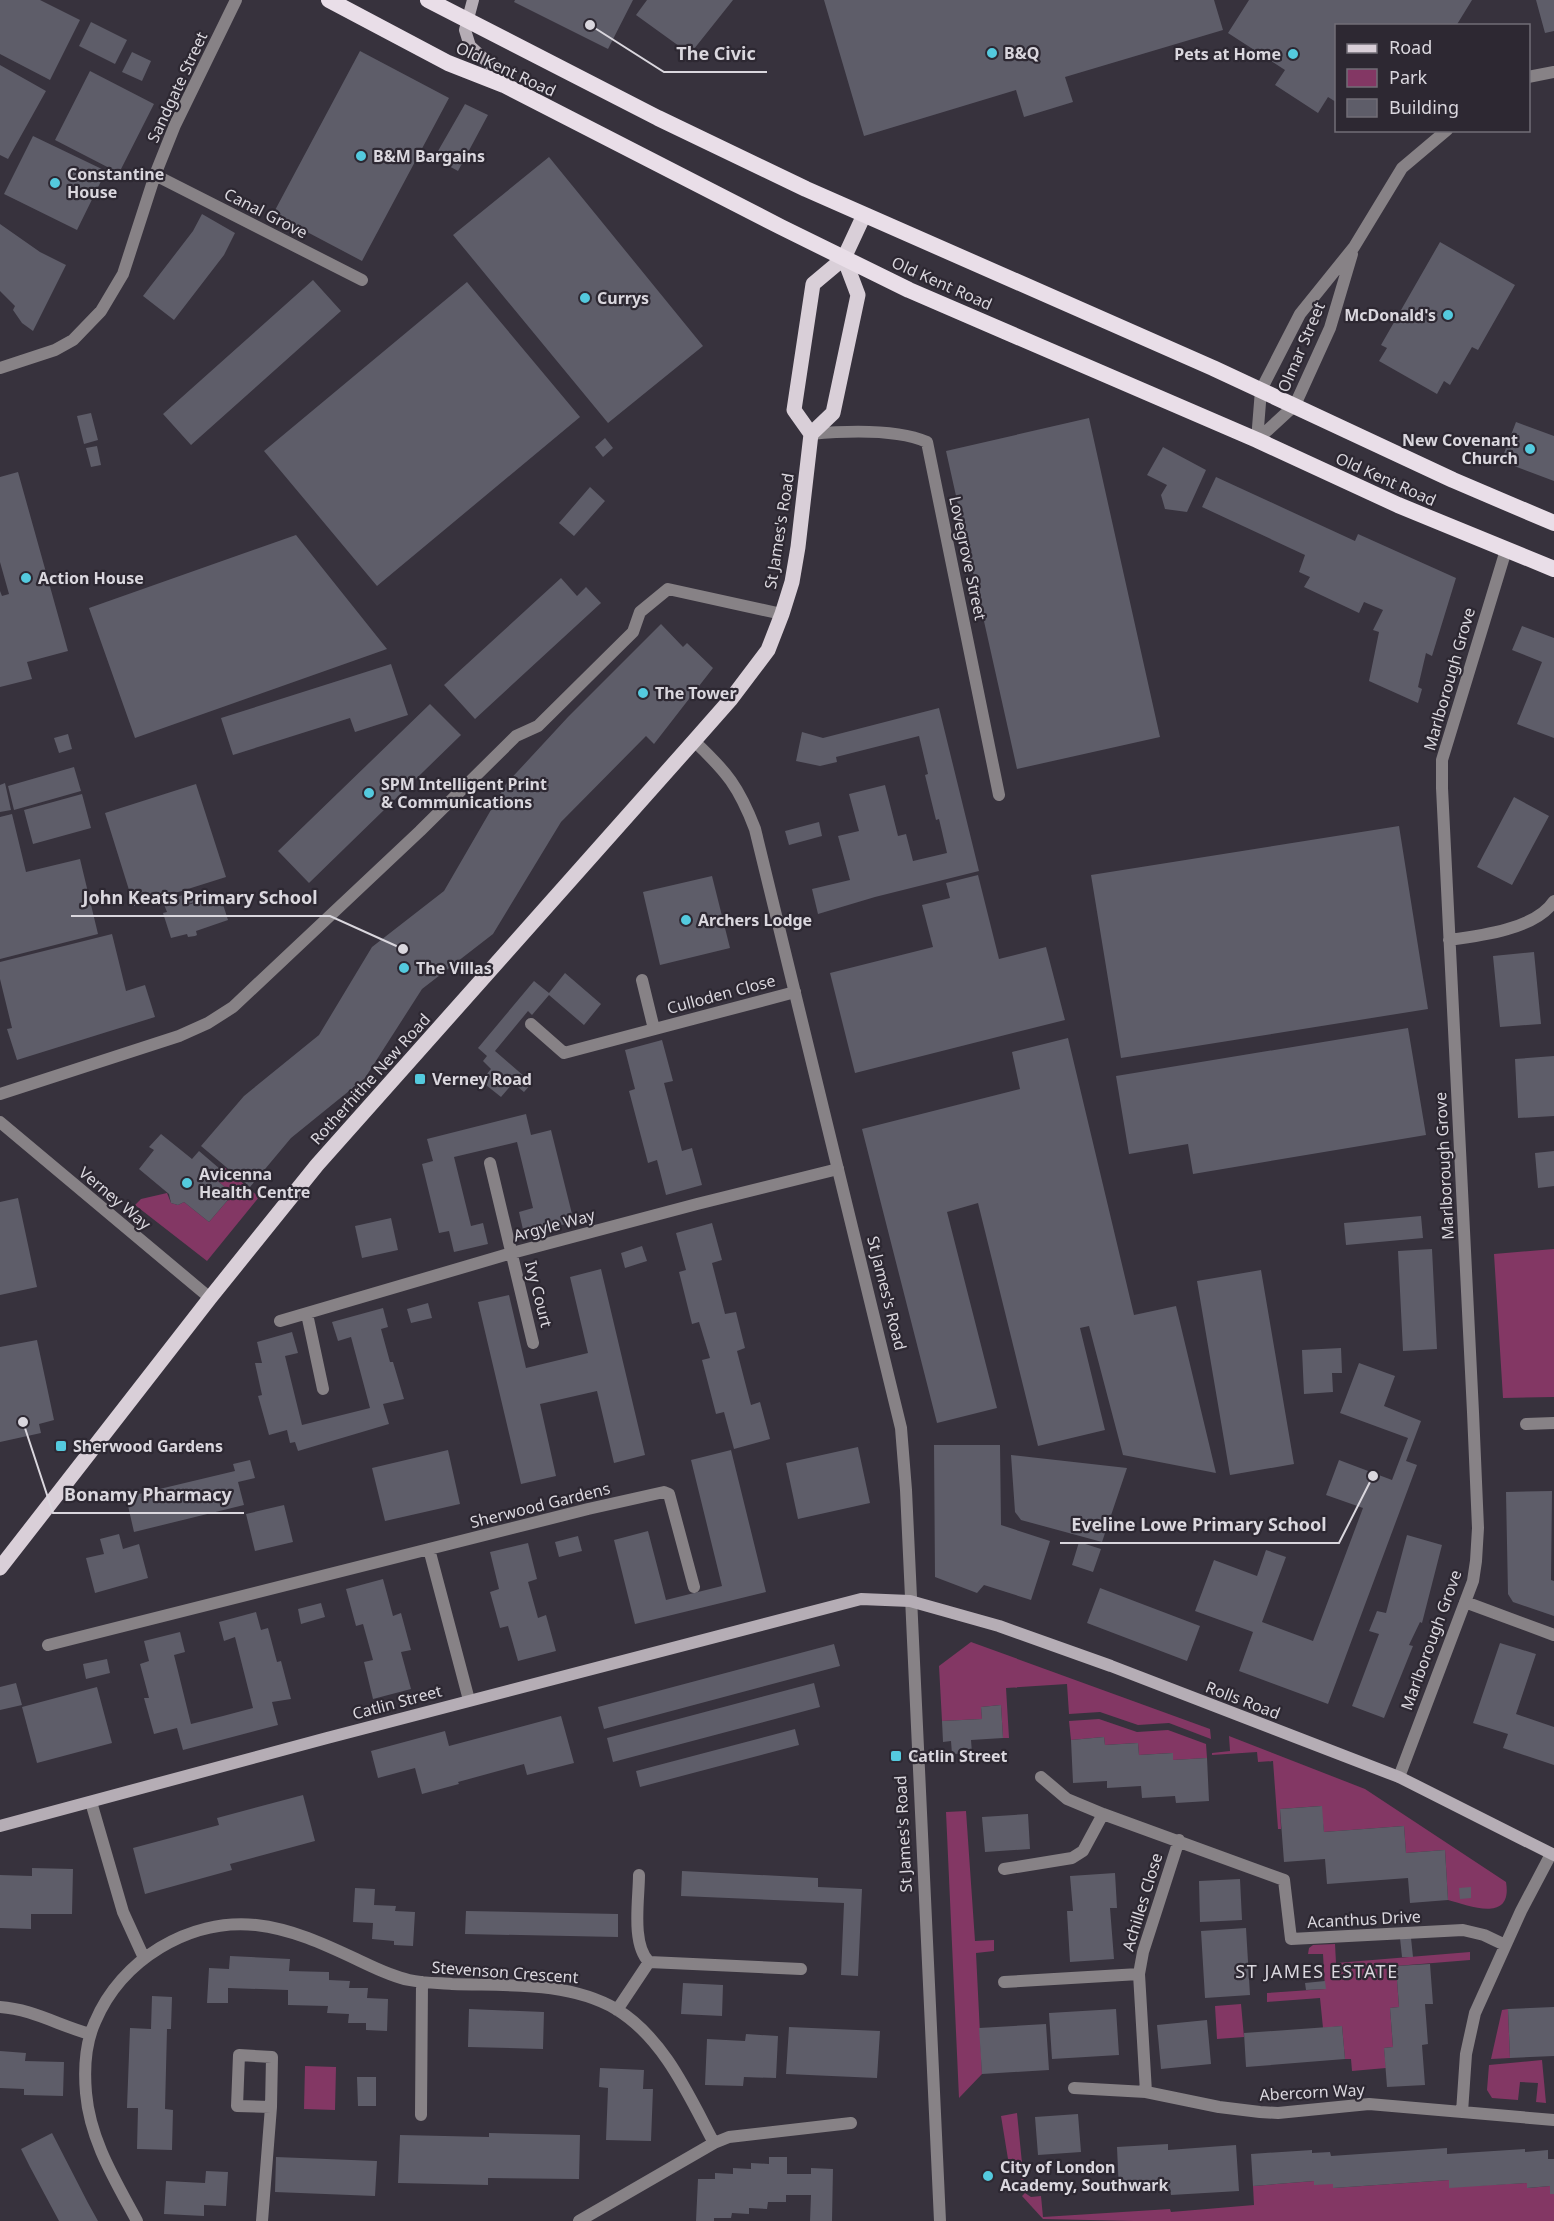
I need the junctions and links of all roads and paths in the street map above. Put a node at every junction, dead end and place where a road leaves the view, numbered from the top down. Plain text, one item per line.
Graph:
1 (236, 0) edge
2 (329, 0) edge
3 (428, 0) edge
4 (473, 0) edge
5 (467, 20) junction
6 (1554, 72) edge
7 (1530, 77) edge
8 (504, 85) junction
9 (1445, 132) edge
10 (156, 175) junction
11 (864, 215) junction
12 (1354, 247) junction
13 (844, 258) junction
14 (362, 280) dead end
15 (0, 368) edge
16 (1261, 390) junction
17 (1295, 405) junction
18 (811, 434) junction
19 (1257, 440) junction
20 (1554, 523) edge
21 (1506, 550) junction
22 (1554, 569) edge
23 (782, 614) junction
24 (694, 741) junction
25 (999, 795) dead end
26 (1554, 904) edge
27 (1449, 940) junction
28 (642, 980) dead end
29 (795, 992) junction
30 (531, 1024) dead end
31 (654, 1029) junction
32 (0, 1094) edge
33 (0, 1122) edge
34 (490, 1163) dead end
35 (838, 1170) junction
36 (512, 1253) junction
37 (210, 1298) junction
38 (307, 1314) junction
39 (280, 1321) dead end
40 (534, 1343) dead end
41 (323, 1389) dead end
42 (1554, 1423) edge
43 (1527, 1425) dead end
44 (429, 1549) junction
45 (0, 1568) edge
46 (694, 1587) dead end
47 (910, 1601) junction
48 (1464, 1602) junction
49 (1554, 1635) edge
50 (48, 1645) dead end
51 (469, 1700) junction
52 (1041, 1777) dead end
53 (1399, 1777) junction
54 (91, 1802) junction
55 (1103, 1814) junction
56 (0, 1826) edge
57 (1179, 1840) junction
58 (1553, 1855) edge
59 (1243, 1863) joint
60 (1004, 1869) dead end
61 (639, 1875) dead end
62 (1505, 1945) junction
63 (144, 1958) junction
64 (649, 1962) junction
65 (801, 1969) dead end
66 (1138, 1974) junction
67 (422, 1982) junction
68 (1004, 1982) dead end
69 (0, 2007) edge
70 (617, 2010) junction
71 (90, 2034) junction
72 (1074, 2088) dead end
73 (1146, 2092) junction
74 (271, 2107) junction
75 (1462, 2112) junction
76 (421, 2115) dead end
77 (1554, 2120) edge
78 (851, 2123) dead end
79 (714, 2143) junction
80 (137, 2221) edge
81 (262, 2221) edge
82 (579, 2221) edge
83 (940, 2221) edge

1 - 10 street, Sandgate Street
2 - 8 highway, Old Kent Road
3 - 5 highway, Old Kent Road
4 - 5 main road
5 - 8 main road
5 - 11 highway, Old Kent Road
6 - 7 street
8 - 13 highway, Old Kent Road
9 - 12 street, Olmar Street
10 - 14 street, Canal Grove
10 - 15 street, Sandgate Street
11 - 13 main road
11 - 16 highway, Old Kent Road
12 - 16 street, Olmar Street
12 - 17 street, Olmar Street
13 - 18 main road
13 - 18 main road
13 - 19 highway, Old Kent Road
16 - 17 highway, Old Kent Road
16 - 19 street, Olmar Street
17 - 19 street, Olmar Street
17 - 20 highway, Old Kent Road
18 - 23 main road, St James's Road
18 - 25 street, Lovegrove Street
19 - 21 highway, Old Kent Road
21 - 22 highway, Old Kent Road
21 - 27 street, Marlborough Grove
23 - 24 main road, St James's Road
23 - 32 street
24 - 29 street, St James's Road
24 - 37 main road, Rotherhithe New Road
26 - 27 street
27 - 48 street, Marlborough Grove
28 - 31 street, Culloden Close
29 - 31 street, Culloden Close
29 - 35 street, St James's Road
30 - 31 street, Culloden Close
33 - 37 street, Verney Way
34 - 36 street, Ivy Court
35 - 36 street, Argyle Way
35 - 47 street, St James's Road
36 - 38 street, Argyle Way
36 - 40 street, Ivy Court
37 - 45 main road, Rotherhithe New Road
38 - 39 street, Argyle Way
38 - 41 street
42 - 43 street
44 - 46 street, Sherwood Gardens
44 - 50 street, Sherwood Gardens
44 - 51 street
47 - 51 main road, Catlin Street
47 - 53 main road, Rolls Road
47 - 83 street, St James's Road
48 - 49 street
48 - 53 street, Marlborough Grove
51 - 54 main road, Catlin Street
52 - 55 street, Achilles Close
53 - 58 main road, Rolls Road
54 - 56 main road, Catlin Street
54 - 63 street
55 - 57 street, Achilles Close
55 - 60 street
57 - 59 street, Achilles Close
57 - 66 street, Achilles Close
58 - 62 street
59 - 62 street, Acanthus Drive
61 - 64 street
62 - 75 street
63 - 67 street, Stevenson Crescent
63 - 71 street, Stevenson Crescent
64 - 65 street
64 - 70 street
66 - 68 street, Achilles Close
66 - 73 street, Achilles Close
67 - 70 street, Stevenson Crescent
67 - 76 street, Stevenson Crescent
69 - 71 street
70 - 79 street, Stevenson Crescent
71 - 80 street, Stevenson Crescent
72 - 73 street, Abercorn Way
73 - 75 street, Abercorn Way
74 - 74 street
74 - 81 street
75 - 77 street, Abercorn Way
78 - 79 street
79 - 82 street

